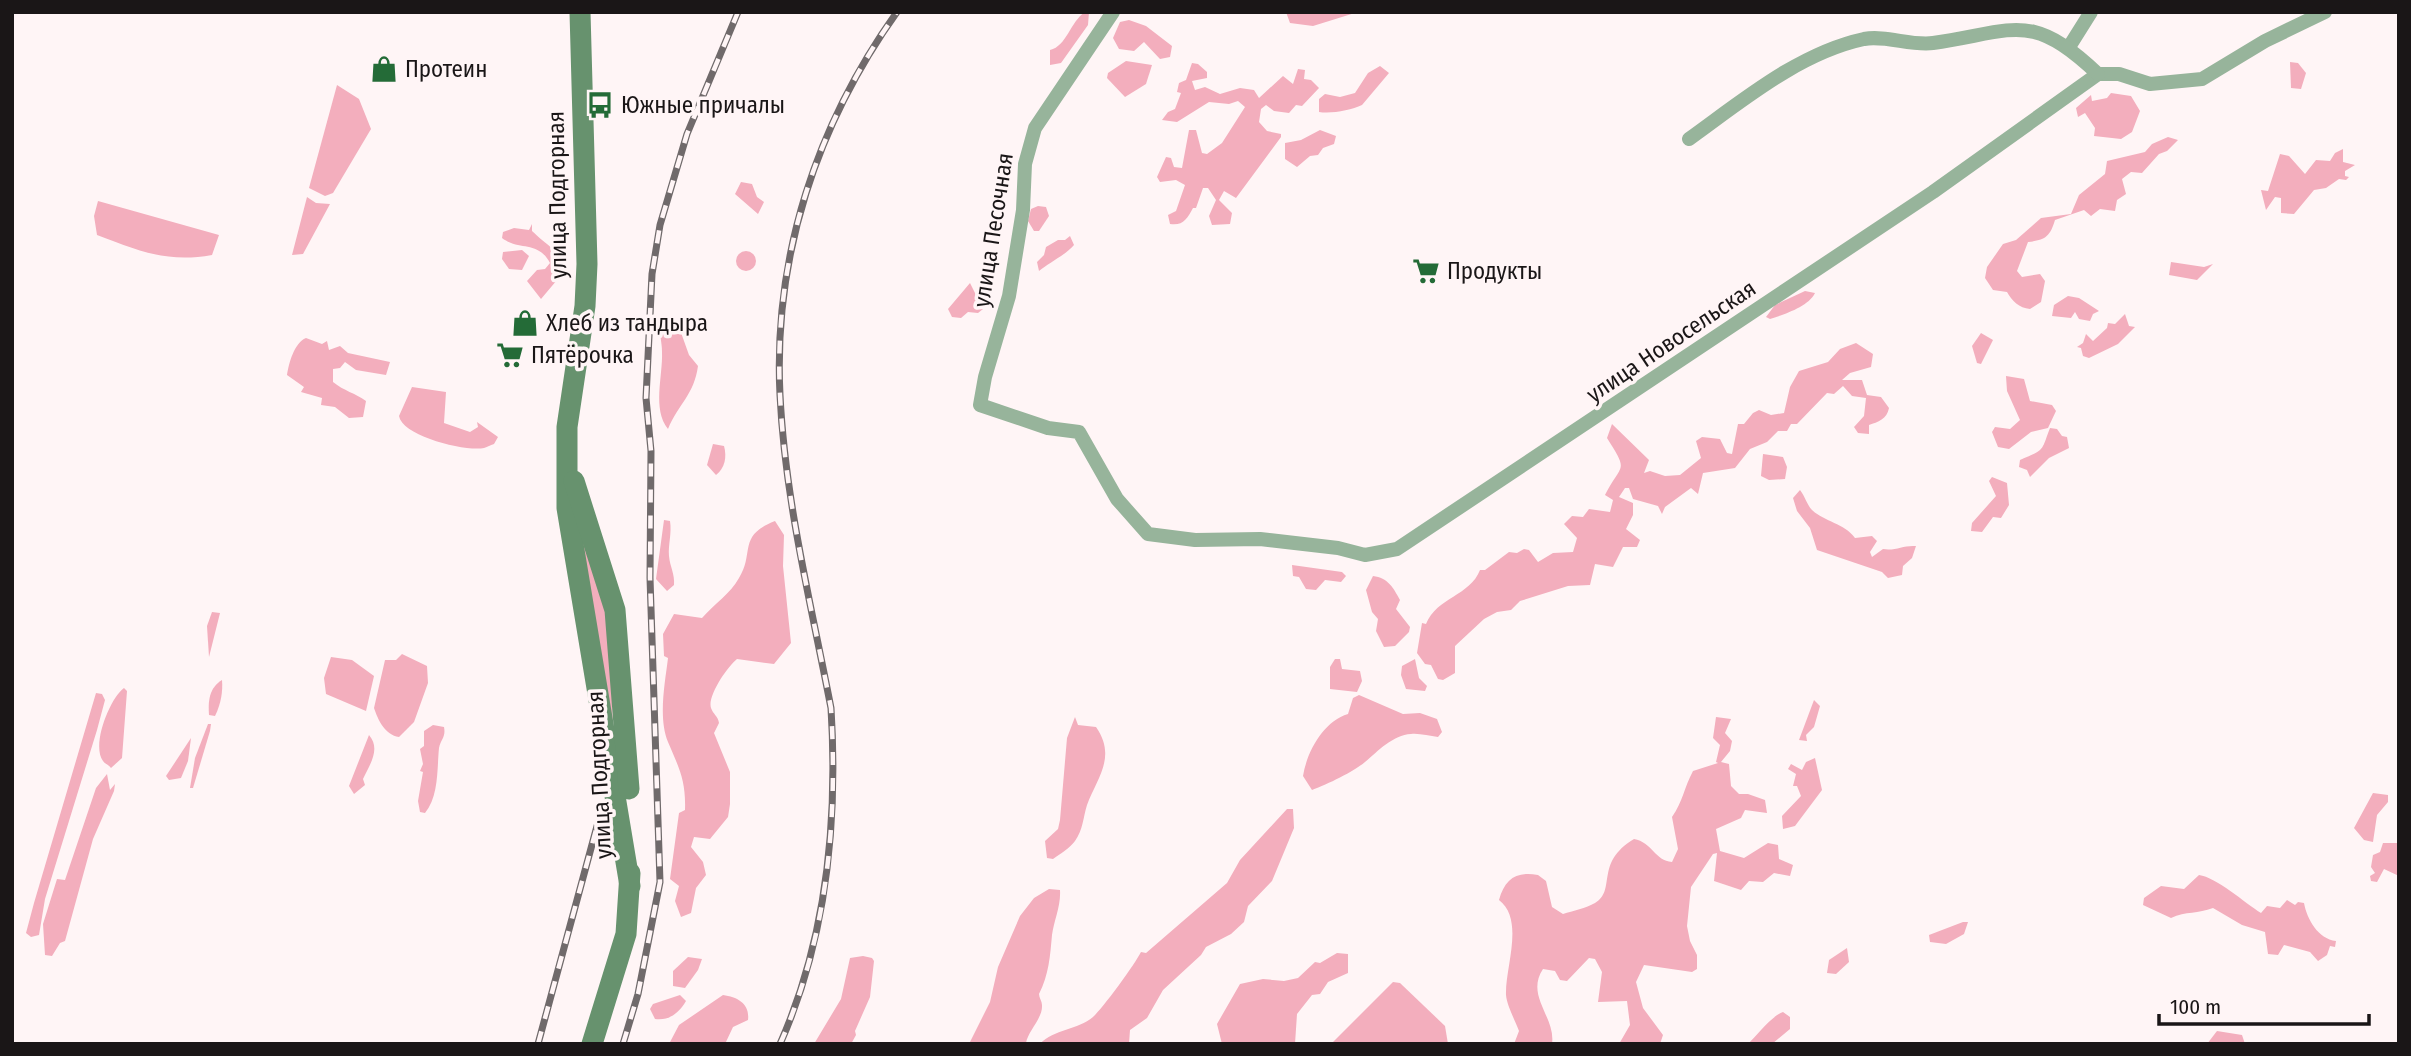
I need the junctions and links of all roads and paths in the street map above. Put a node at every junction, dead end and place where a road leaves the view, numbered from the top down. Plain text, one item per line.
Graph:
1 (580, 12) edge
2 (1113, 12) edge
3 (2091, 12) edge
4 (2325, 12) edge
5 (2069, 47) junction
6 (2098, 74) junction
7 (1689, 139) dead end
8 (1048, 428) joint
9 (567, 460) junction
10 (630, 886) junction
11 (592, 1044) edge

1 - 9 main road, улица Подгорная
2 - 8 street, улица Песочная
3 - 5 street
4 - 6 street
5 - 6 street
5 - 7 street
6 - 8 street, улица Новосельская
9 - 10 main road, улица Подгорная
9 - 10 main road, улица Подгорная
10 - 11 main road, улица Подгорная

